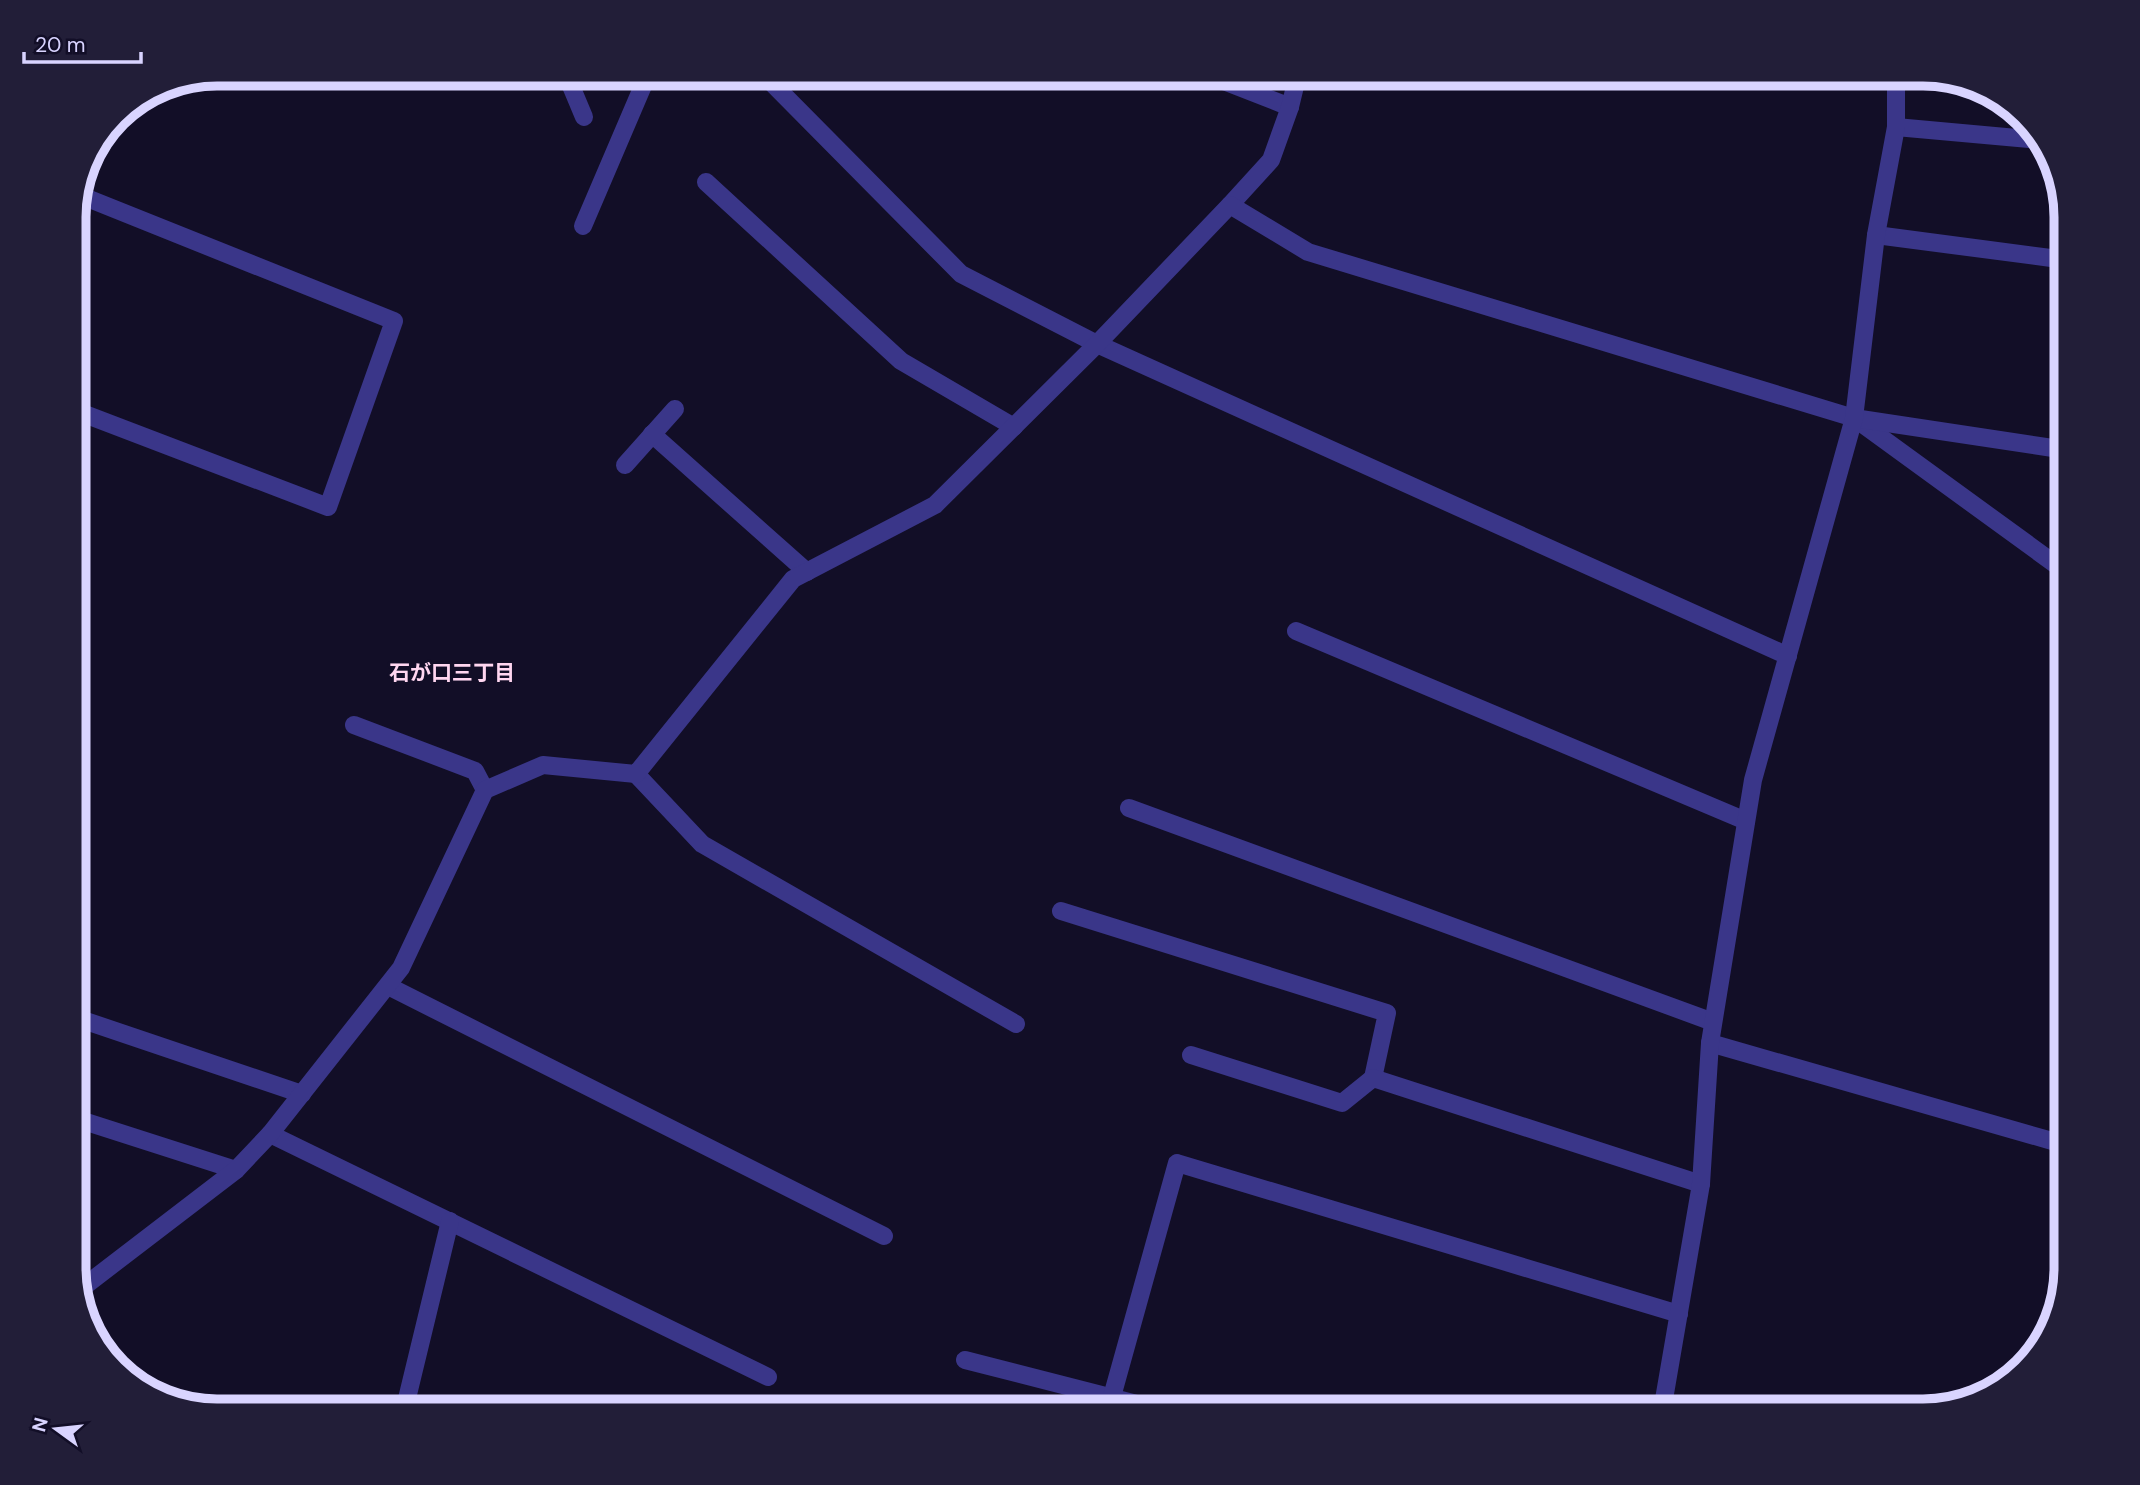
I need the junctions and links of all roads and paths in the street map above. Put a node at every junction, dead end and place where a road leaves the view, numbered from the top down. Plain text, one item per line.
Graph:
1 (571, 86) edge
2 (643, 86) edge
3 (775, 86) edge
4 (1237, 86) edge
5 (1295, 86) edge
6 (1896, 86) edge
7 (1290, 107) junction
8 (584, 117) dead end
9 (1896, 127) junction
10 (2028, 139) edge
11 (706, 182) dead end
12 (87, 198) edge
13 (1230, 205) junction
14 (583, 226) dead end
15 (1876, 235) junction
16 (2054, 258) edge
17 (1097, 344) junction
18 (675, 409) dead end
19 (86, 415) edge
20 (1854, 418) junction
21 (1014, 427) junction
22 (652, 434) junction
23 (2054, 448) edge
24 (625, 466) dead end
25 (2054, 563) edge
26 (807, 572) junction
27 (1296, 631) dead end
28 (1788, 656) junction
29 (354, 724) dead end
30 (636, 774) junction
31 (485, 790) junction
32 (1129, 808) dead end
33 (1746, 821) junction
34 (1061, 911) dead end
35 (388, 986) junction
36 (86, 1021) edge
37 (1713, 1023) junction
38 (1016, 1024) dead end
39 (1710, 1043) junction
40 (1191, 1055) dead end
41 (1373, 1078) junction
42 (302, 1094) junction
43 (86, 1122) edge
44 (270, 1134) junction
45 (2054, 1141) edge
46 (236, 1170) junction
47 (1701, 1184) junction
48 (450, 1221) junction
49 (884, 1236) dead end
50 (87, 1284) edge
51 (1679, 1314) junction
52 (965, 1360) dead end
53 (768, 1377) dead end
54 (407, 1399) edge
55 (1091, 1399) edge
56 (1112, 1399) edge
57 (1664, 1399) edge

1 - 8 street
2 - 14 street
3 - 17 street
4 - 7 street
5 - 7 street
6 - 9 street
7 - 13 street
9 - 10 street
9 - 15 street
11 - 21 street
12 - 19 street
13 - 17 street
13 - 20 street
15 - 16 street
15 - 20 street
17 - 21 street
17 - 28 street
18 - 22 street
20 - 23 street
20 - 25 street
20 - 28 street
21 - 26 street
22 - 24 street
22 - 26 street
26 - 30 street
27 - 33 street
28 - 33 street
29 - 31 street
30 - 31 street
30 - 38 street
31 - 35 street
32 - 37 street
33 - 37 street
34 - 41 street
35 - 42 street
35 - 49 street
36 - 42 street
37 - 39 street
39 - 45 street
39 - 47 street
40 - 41 street
41 - 47 street
42 - 44 street
43 - 46 street
44 - 46 street
44 - 48 street
46 - 50 street
47 - 51 street
48 - 53 street
48 - 54 street
51 - 56 street
51 - 57 street
52 - 55 street

